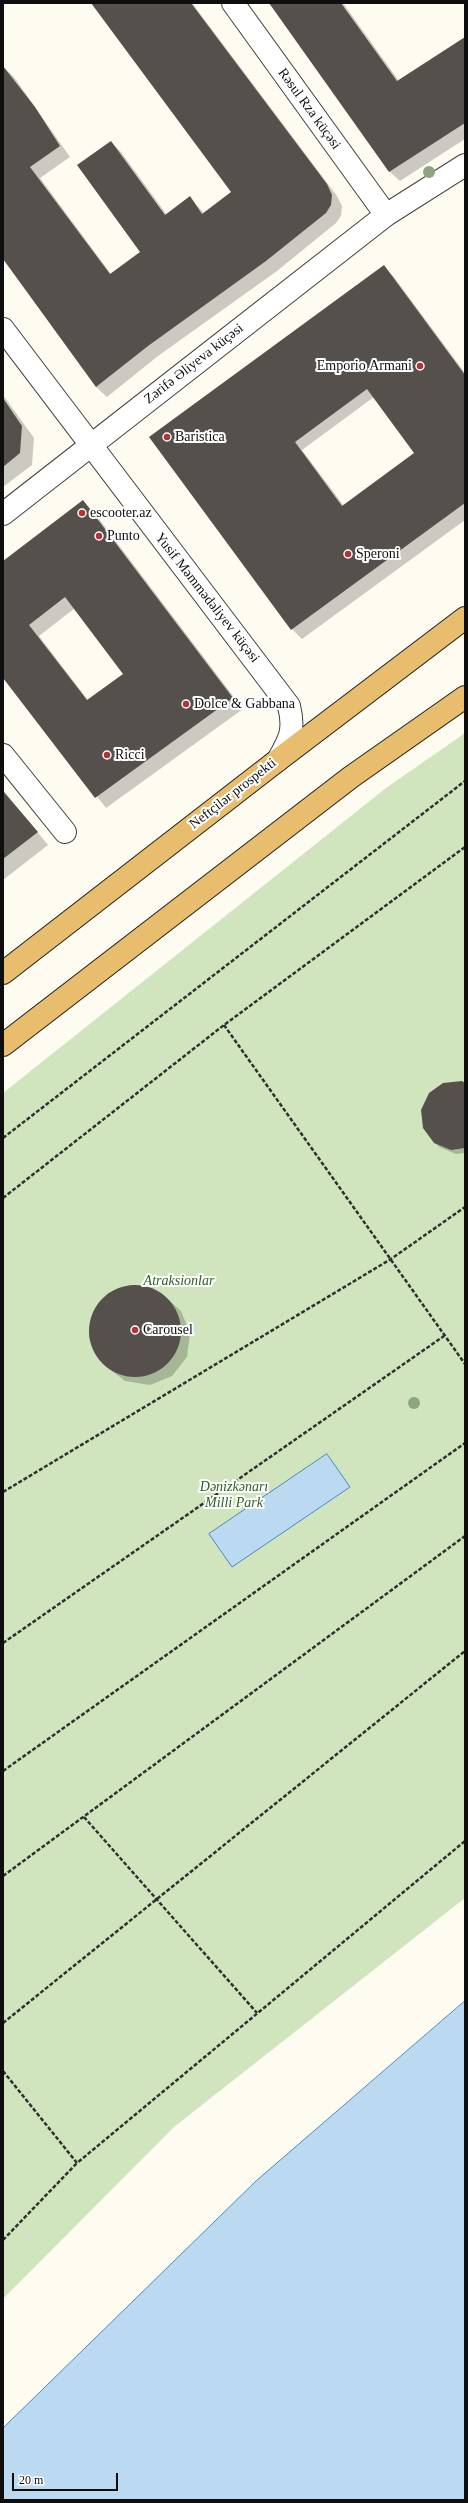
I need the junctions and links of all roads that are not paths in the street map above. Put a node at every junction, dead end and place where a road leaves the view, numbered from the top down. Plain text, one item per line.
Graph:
1 (233, 3) edge
2 (465, 165) edge
3 (386, 215) junction
4 (3, 329) edge
5 (90, 445) junction
6 (3, 514) edge
7 (465, 618) edge
8 (465, 696) edge
9 (3, 755) edge
10 (278, 760) junction
11 (65, 832) dead end
12 (3, 973) edge
13 (3, 1046) edge

1 - 3 street, Rəsul Rza küçəsi
2 - 3 street, Zərifə Əliyeva küçəsi
3 - 5 street, Zərifə Əliyeva küçəsi
4 - 5 street, Yusif Məmmədəliyev küçəsi
5 - 6 street, Zərifə Əliyeva küçəsi
5 - 10 street, Yusif Məmmədəliyev küçəsi
7 - 10 highway, Neftçilər prospekti
8 - 13 highway
9 - 11 street
10 - 12 highway, Neftçilər prospekti

